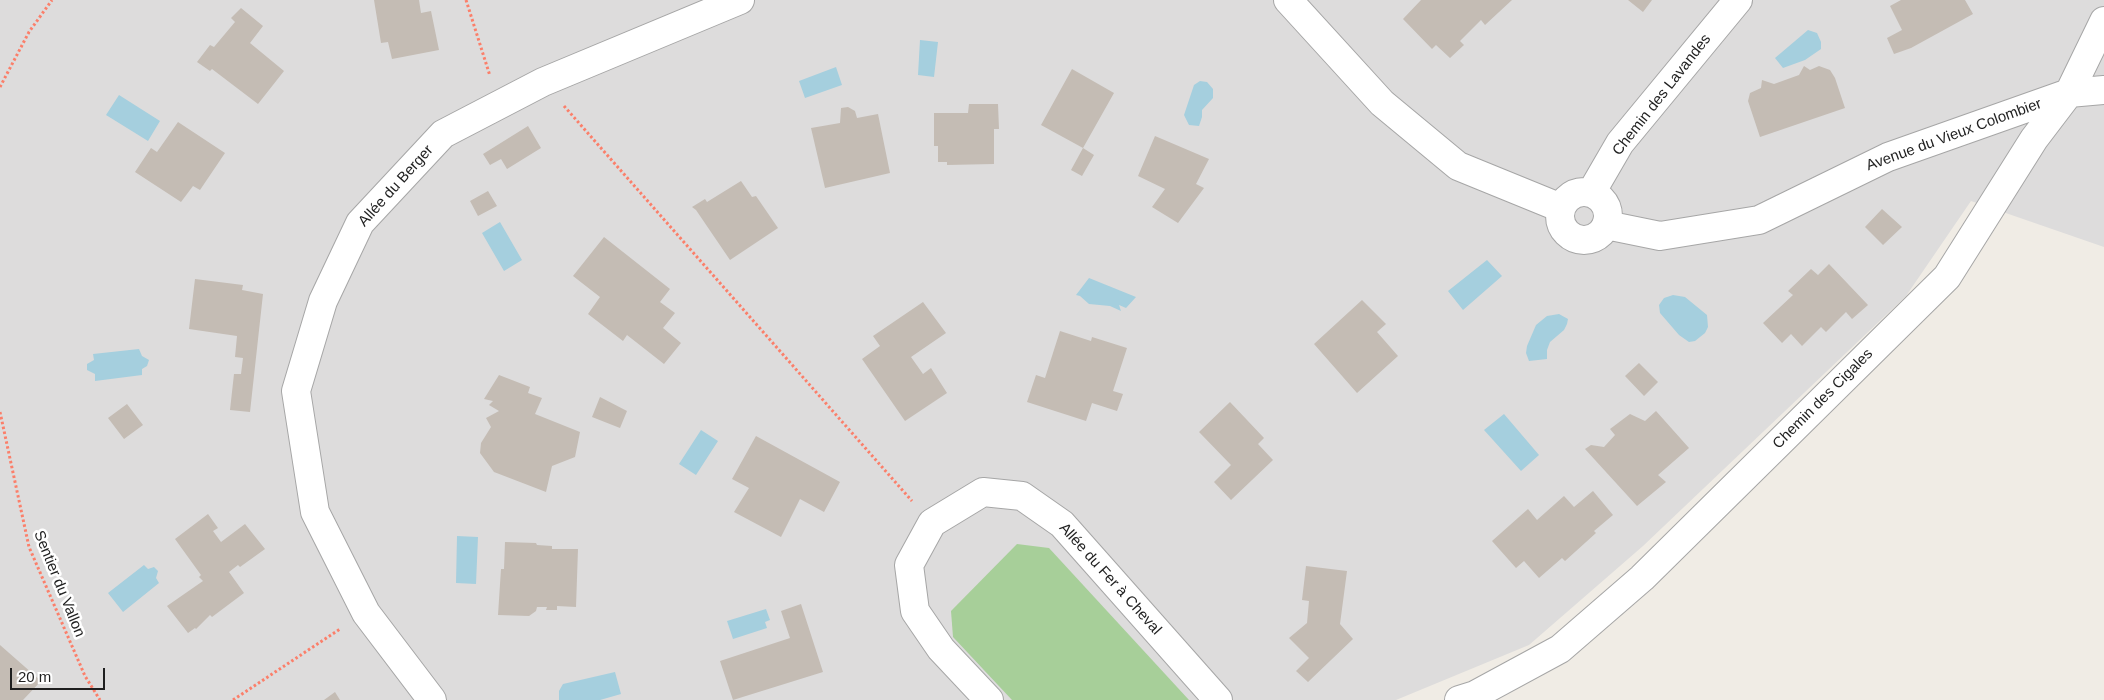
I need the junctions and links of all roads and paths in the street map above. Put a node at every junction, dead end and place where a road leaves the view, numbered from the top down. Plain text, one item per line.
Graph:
1 (52, 0) edge
2 (466, 0) edge
3 (740, 0) edge
4 (1288, 0) edge
5 (1738, 0) edge
6 (2104, 21) edge
7 (543, 82) junction
8 (0, 88) edge
9 (2104, 90) edge
10 (2069, 93) junction
11 (500, 104) junction
12 (1592, 193) junction
13 (1561, 208) junction
14 (1606, 225) junction
15 (0, 412) edge
16 (932, 523) junction
17 (366, 612) junction
18 (100, 700) edge
19 (233, 700) edge
20 (432, 700) edge
21 (989, 700) edge
22 (1218, 700) edge
23 (1459, 700) edge

1 - 8 path
2 - 11 path
3 - 7 street, Allée du Berger
4 - 13 street
5 - 12 street, Chemin des Lavandes
6 - 10 street, Chemin des Cigales
7 - 11 street, Allée du Berger
7 - 16 path
9 - 10 street, Avenue du Vieux Colombier
10 - 14 street, Avenue du Vieux Colombier
10 - 23 street, Chemin des Cigales
11 - 17 street, Allée du Berger
12 - 13 street
12 - 14 street
13 - 14 street
15 - 18 path, Sentier du Vallon
16 - 21 street
16 - 22 street, Allée du Fer à Cheval
17 - 19 path
17 - 20 street, Allée du Berger

